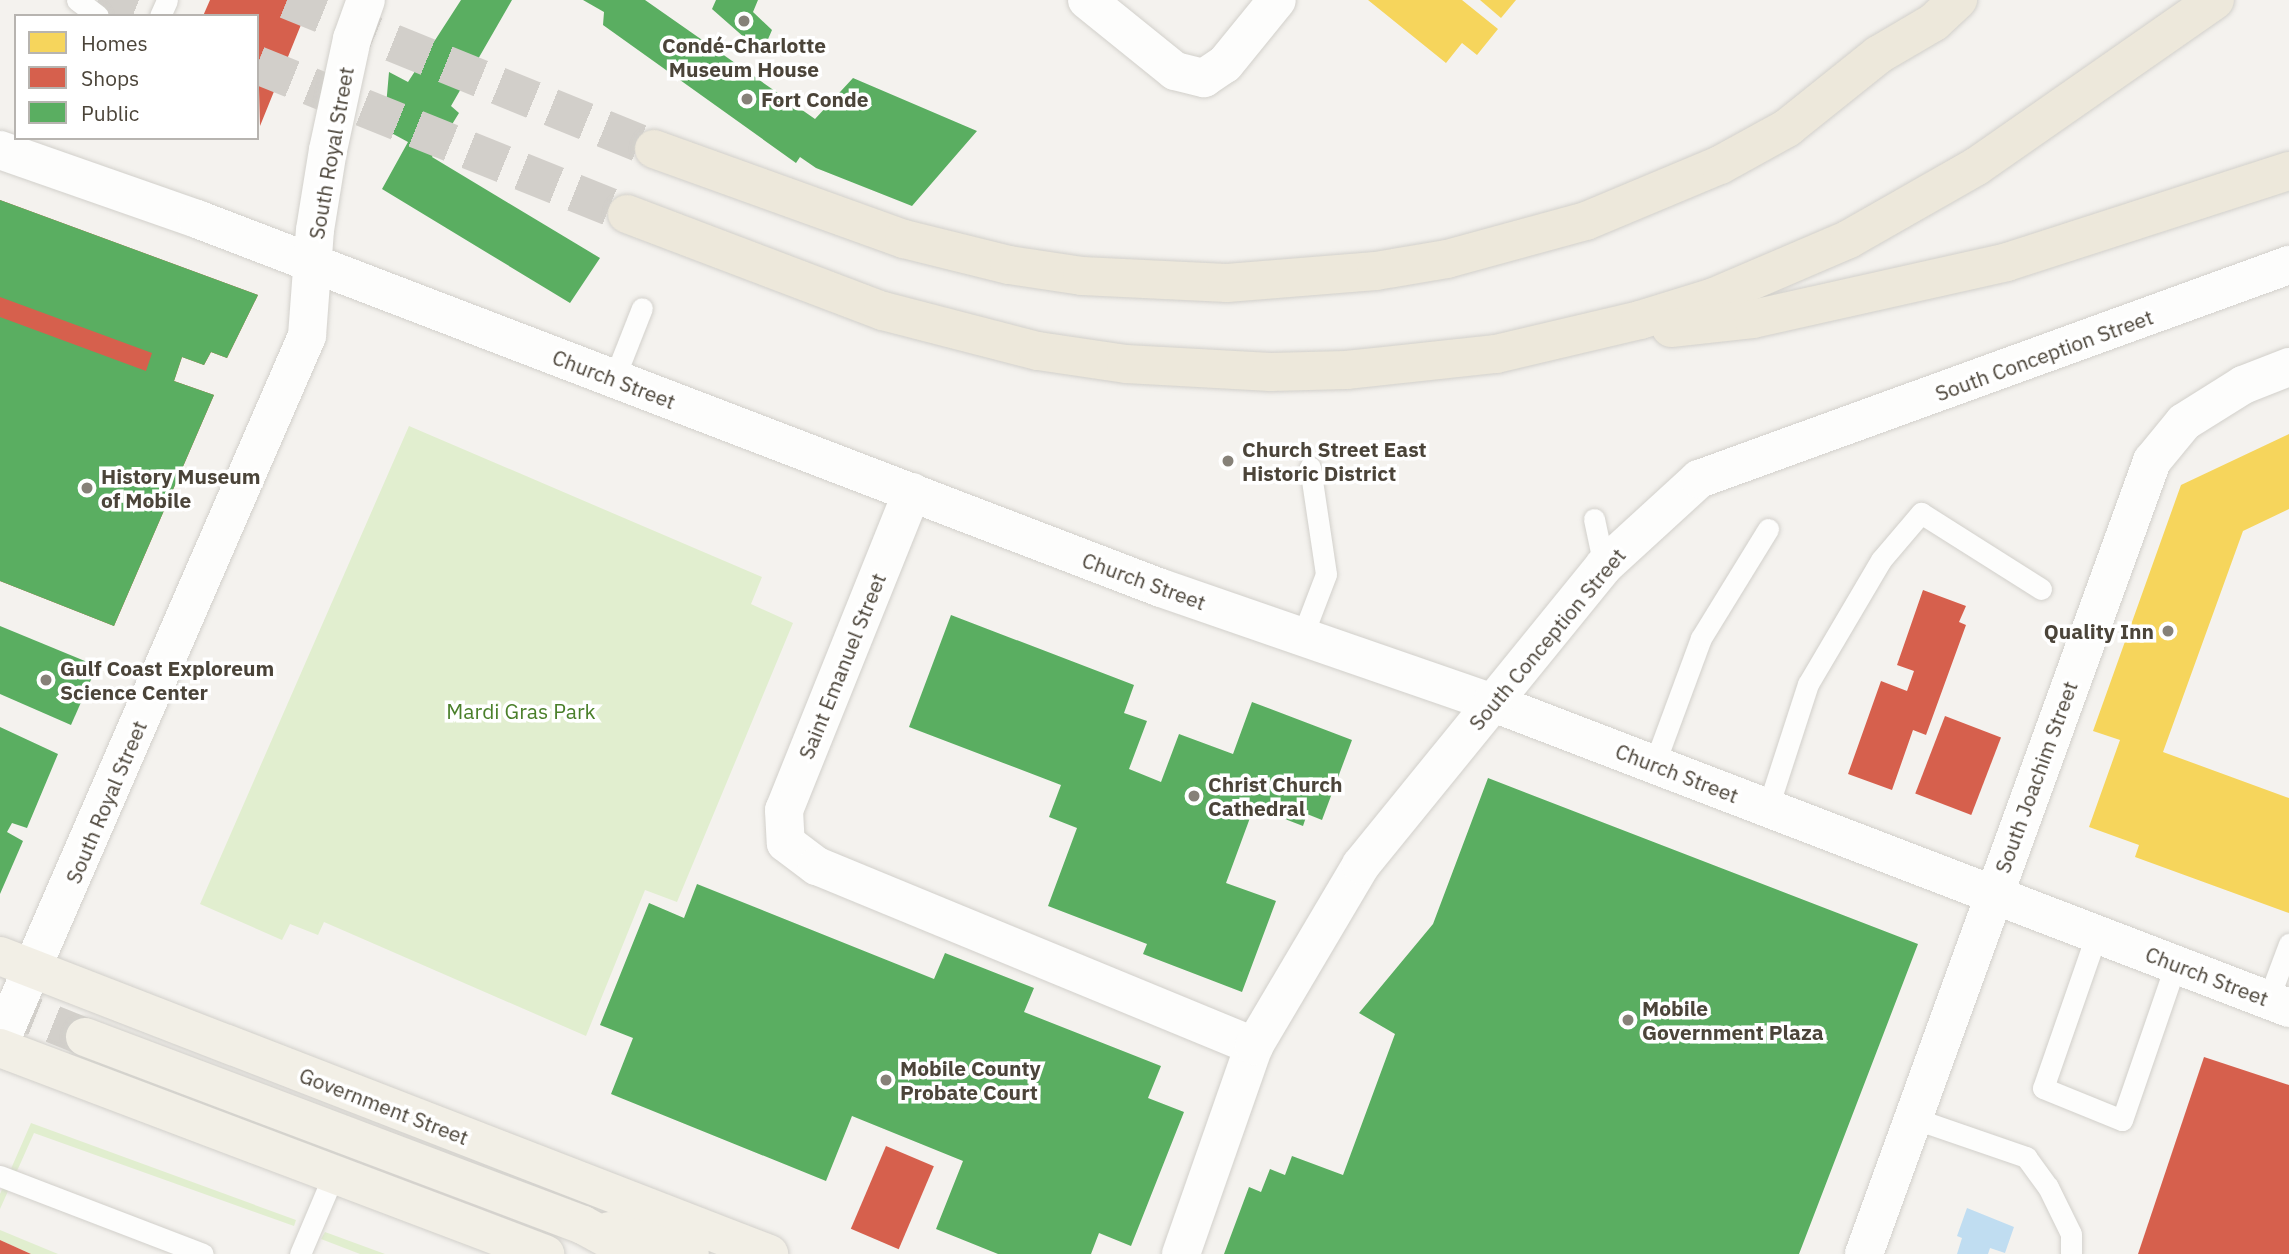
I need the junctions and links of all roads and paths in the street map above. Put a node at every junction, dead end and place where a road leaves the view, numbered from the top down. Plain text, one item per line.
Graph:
1 (78, 0) edge
2 (366, 0) edge
3 (1087, 0) edge
4 (1277, 0) edge
5 (1958, 0) edge
6 (2215, 0) edge
7 (96, 14) edge
8 (654, 149) tunnel mouth
9 (0, 150) edge
10 (2276, 176) edge
11 (627, 214) tunnel mouth
12 (314, 264) junction
13 (2289, 265) edge
14 (642, 308) dead end
15 (1561, 341) junction
16 (2289, 367) edge
17 (614, 379) junction
18 (1310, 467) dead end
19 (912, 492) junction
20 (1594, 519) dead end
21 (1768, 529) dead end
22 (1604, 566) junction
23 (2041, 589) dead end
24 (1303, 637) junction
25 (1491, 702) junction
26 (1654, 765) junction
27 (1768, 807) junction
28 (1993, 893) junction
29 (2097, 933) junction
30 (2289, 944) edge
31 (16, 962) edge
32 (2176, 963) junction
33 (2278, 1004) edge
34 (85, 1037) tunnel mouth
35 (0, 1042) edge
36 (1254, 1046) junction
37 (0, 1048) edge
38 (1913, 1118) junction
39 (334, 1174) junction
40 (0, 1175) edge
41 (583, 1225) junction
42 (203, 1254) edge
43 (300, 1254) edge
44 (545, 1254) edge
45 (636, 1254) edge
46 (690, 1254) edge
47 (769, 1254) edge
48 (1181, 1254) edge
49 (1864, 1254) edge
50 (2071, 1254) edge

1 - 7 lane
2 - 12 street, South Royal Street
3 - 4 street
5 - 8 highway
6 - 15 highway
9 - 12 street, Church Street
10 - 15 highway
11 - 15 highway
12 - 17 street, Church Street
12 - 31 street, South Royal Street
13 - 22 street, South Conception Street
14 - 17 lane
16 - 28 street, South Joachim Street
17 - 19 street, Church Street
18 - 24 lane
19 - 24 street, Church Street
19 - 36 street, Saint Emanuel Street
20 - 22 lane
21 - 26 lane
22 - 25 street, South Conception Street
23 - 27 lane
24 - 25 street, Church Street
25 - 26 street, Church Street
25 - 36 street, South Conception Street
26 - 27 street, Church Street
27 - 28 street, Church Street
28 - 29 street, Church Street
28 - 38 street, South Joachim Street
29 - 32 street, Church Street
29 - 32 lane
30 - 33 lane
31 - 35 street, South Royal Street
31 - 47 main road, Government Street
32 - 33 street, Church Street
34 - 41 main road, Government Street
36 - 48 street, South Conception Street
37 - 39 main road
38 - 49 street, South Joachim Street
38 - 50 lane
39 - 43 lane
39 - 44 main road
40 - 42 lane
41 - 45 main road, Government Street
41 - 46 main road, Government Street

